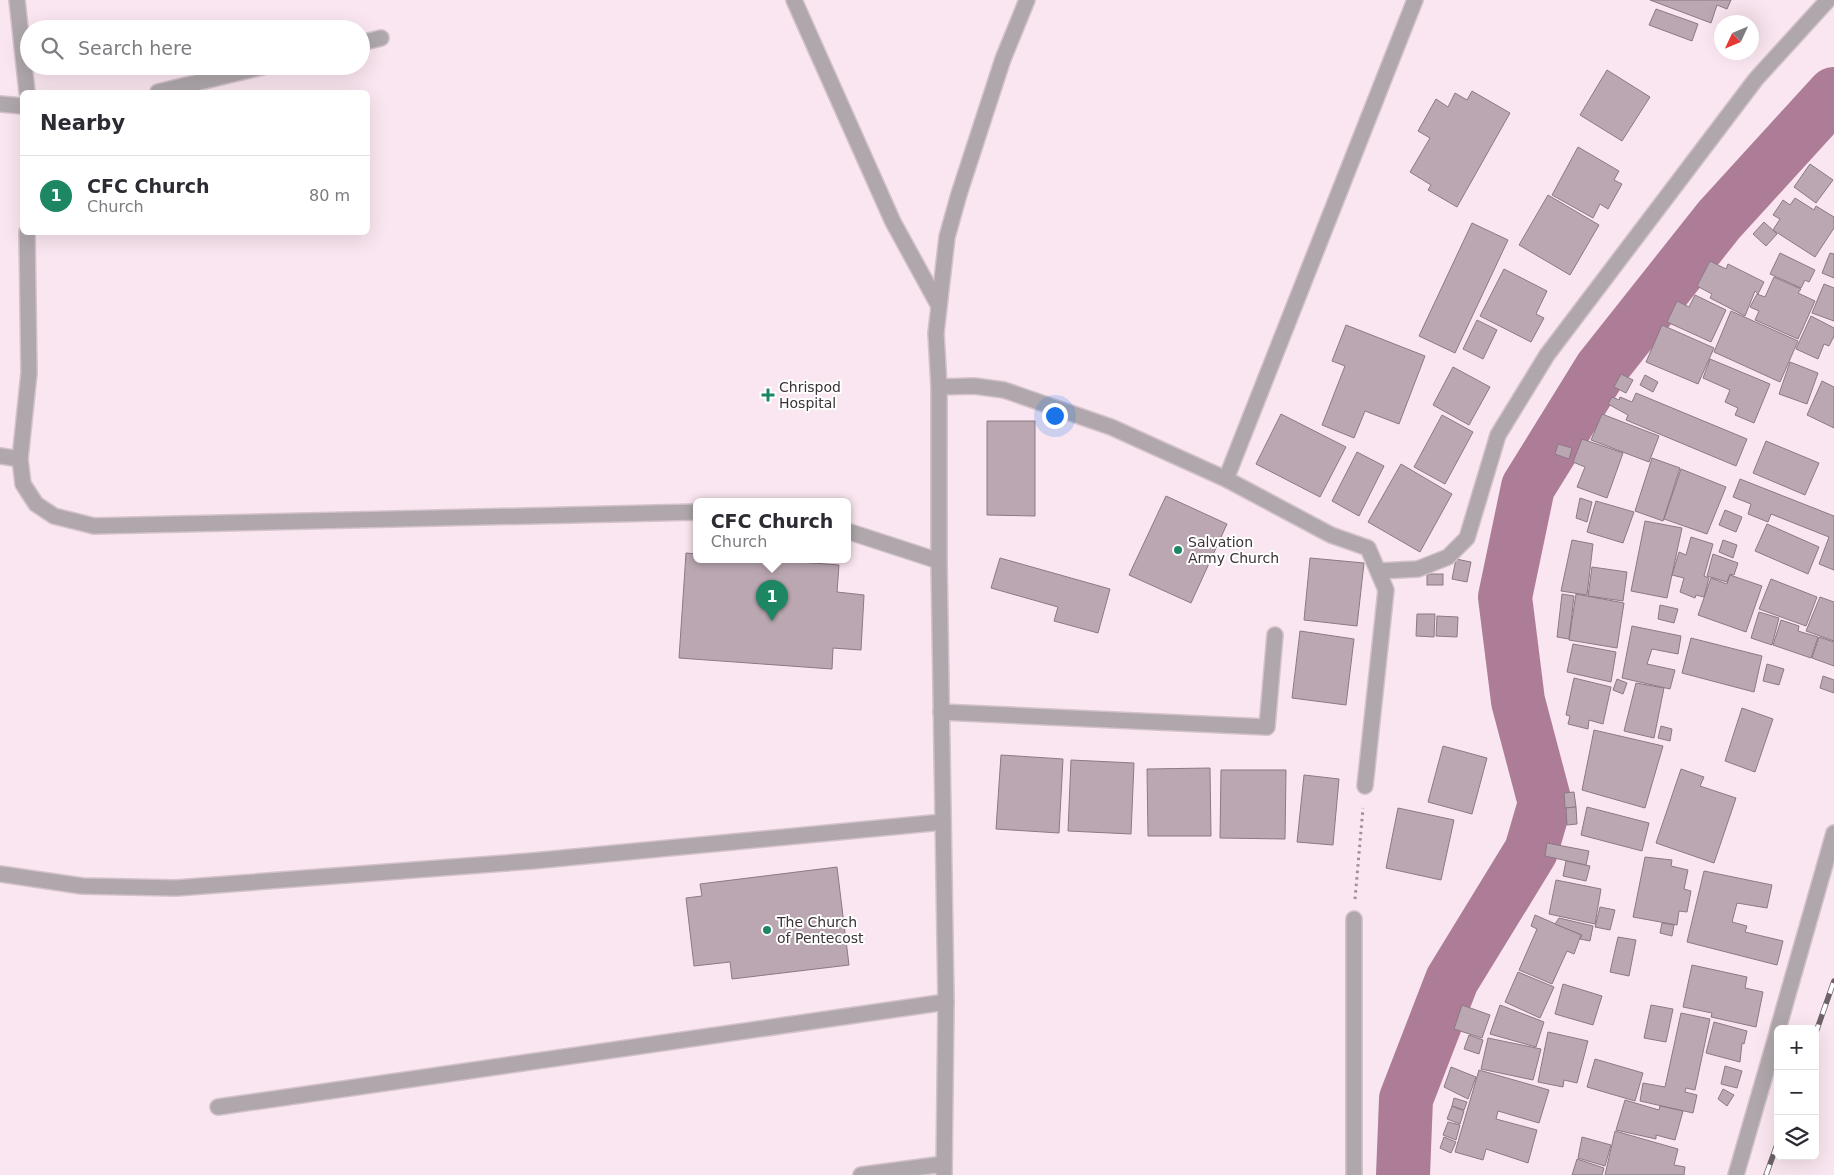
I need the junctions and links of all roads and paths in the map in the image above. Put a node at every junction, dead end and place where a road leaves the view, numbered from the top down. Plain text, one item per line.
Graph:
1 (17, 0) edge
2 (794, 0) edge
3 (1027, 0) edge
4 (1415, 0) edge
5 (1828, 0) edge
6 (20, 28) edge
7 (381, 38) dead end
8 (370, 41) edge
9 (25, 75) edge
10 (229, 75) edge
11 (27, 90) edge
12 (166, 90) edge
13 (0, 104) edge
14 (20, 106) edge
15 (27, 235) edge
16 (939, 306) junction
17 (939, 387) junction
18 (0, 456) edge
19 (20, 459) junction
20 (1226, 479) junction
21 (693, 512) edge
22 (851, 531) edge
23 (939, 561) junction
24 (1379, 571) junction
25 (1275, 635) dead end
26 (941, 712) junction
27 (1365, 786) joint
28 (943, 822) junction
29 (1834, 833) edge
30 (0, 874) edge
31 (1355, 891) dead end
32 (1354, 919) dead end
33 (946, 1002) junction
34 (1779, 1025) edge
35 (1774, 1044) edge
36 (218, 1107) dead end
37 (944, 1170) edge
38 (861, 1175) edge
39 (1354, 1175) edge
40 (1736, 1175) edge

1 - 6 street
2 - 16 street
3 - 16 street
4 - 20 street
5 - 24 street
7 - 8 street
9 - 11 street
10 - 12 street
13 - 14 street
15 - 19 street
16 - 17 street
17 - 20 street
17 - 23 street
18 - 19 street
19 - 21 street
20 - 24 street
22 - 23 street
23 - 26 street
24 - 27 street
25 - 26 street
26 - 28 street
27 - 31 path
28 - 30 street
28 - 33 street
29 - 34 street
32 - 39 street
33 - 36 street
33 - 37 street
35 - 40 street
37 - 38 street

